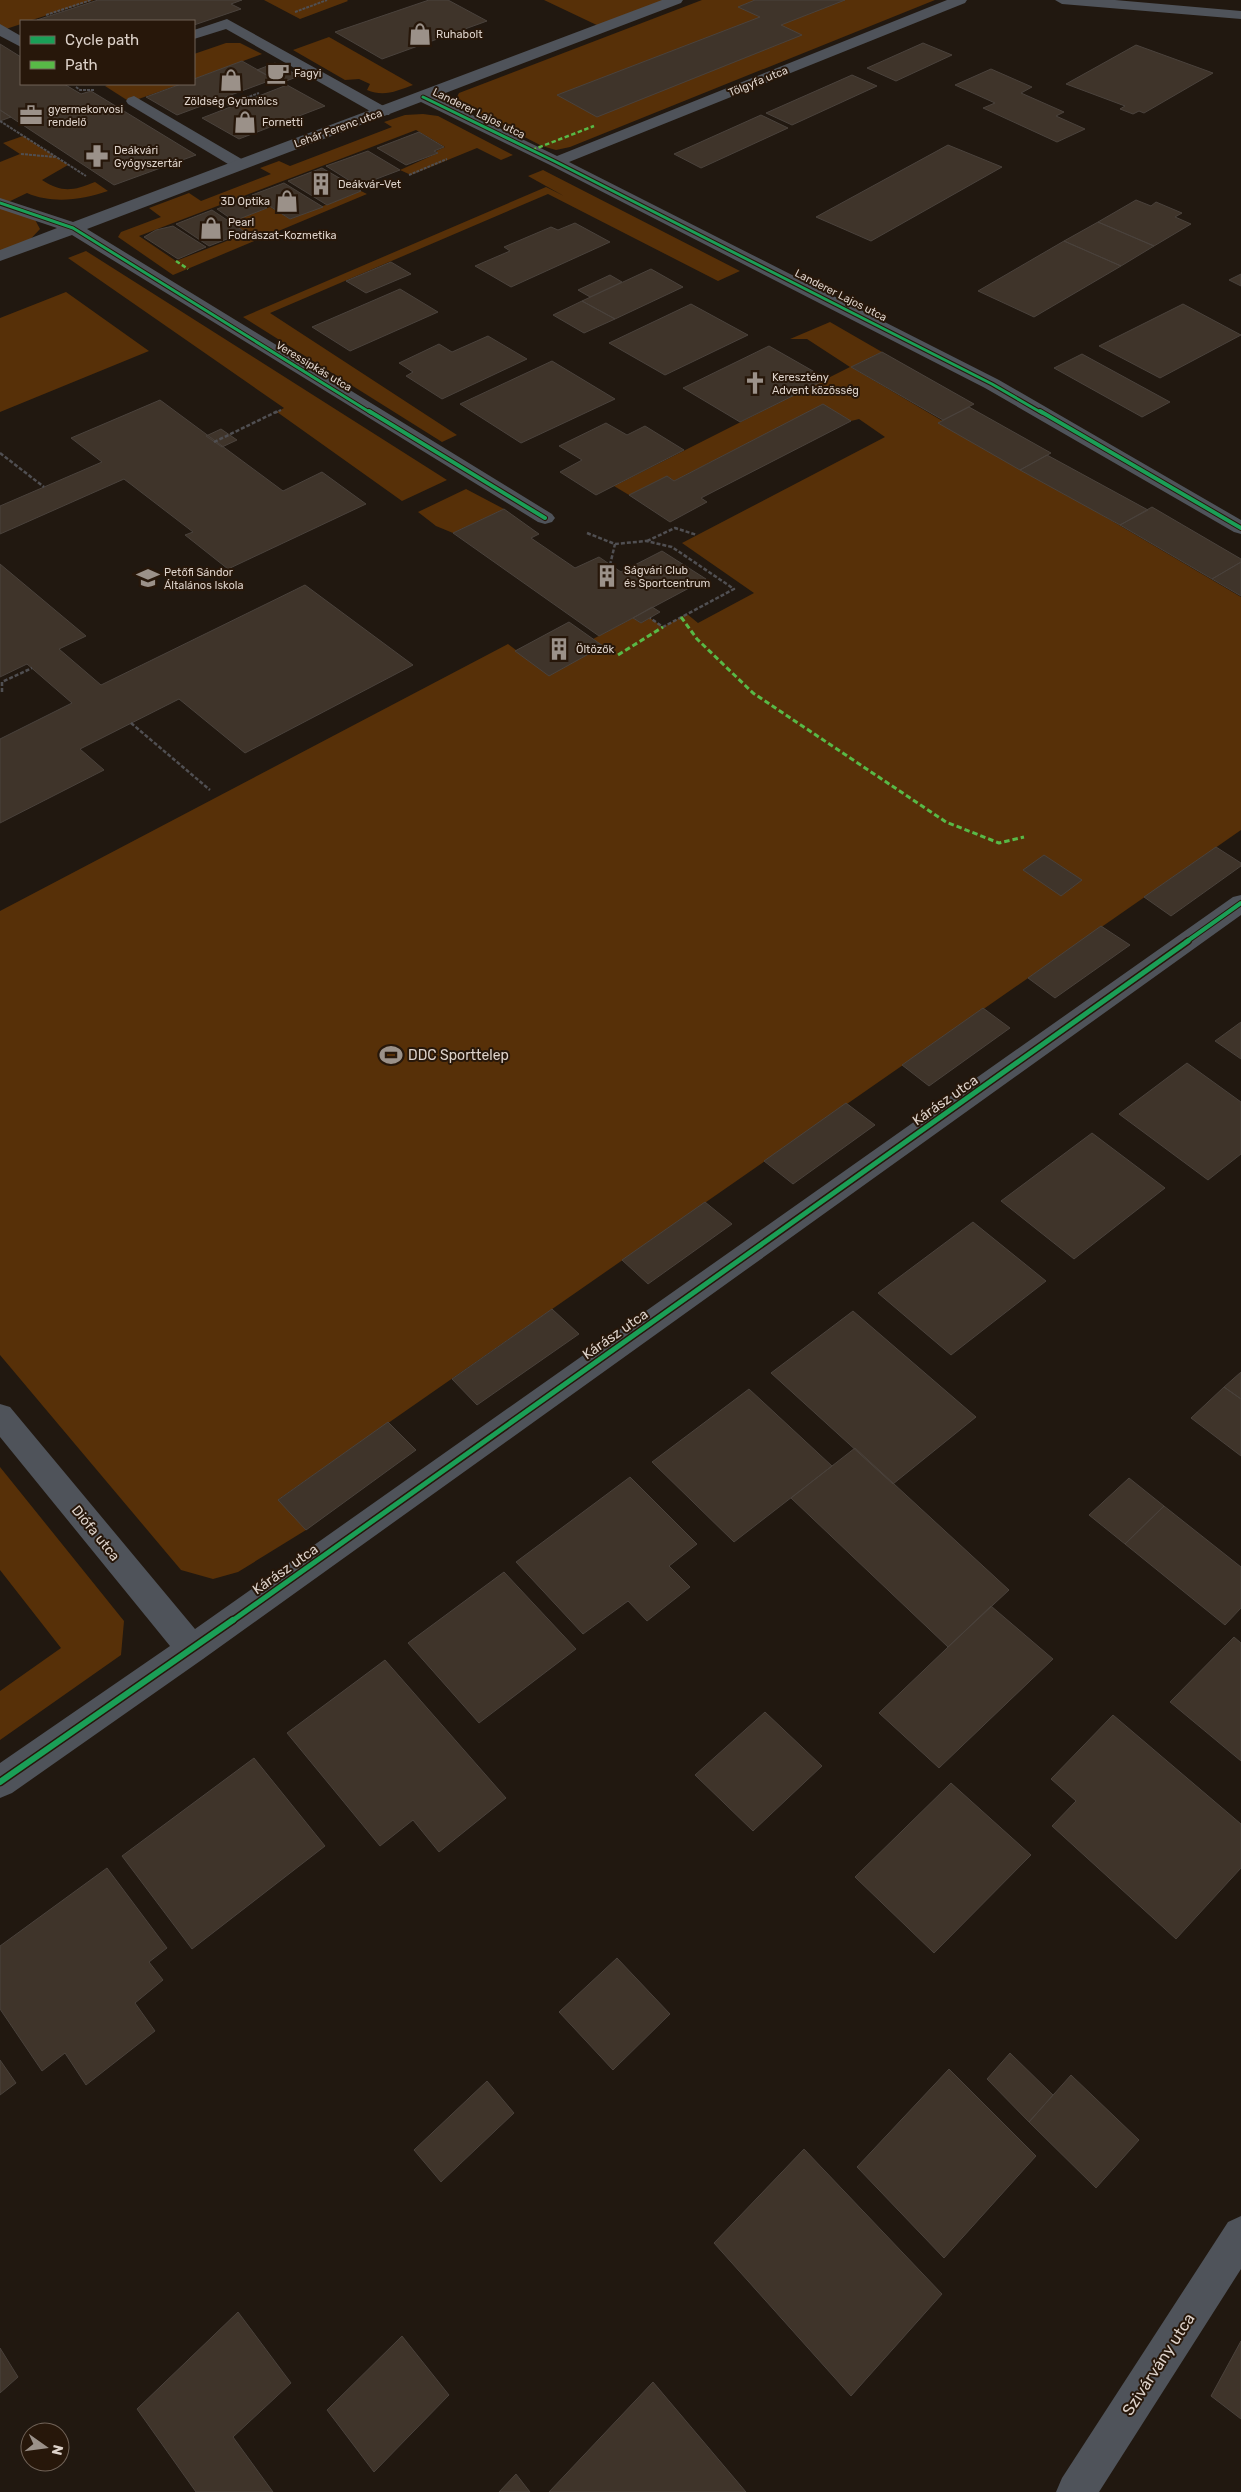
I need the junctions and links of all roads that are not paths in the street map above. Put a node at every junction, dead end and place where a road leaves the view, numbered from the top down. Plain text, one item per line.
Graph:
1 (676, 0) edge
2 (960, 0) edge
3 (1062, 0) edge
4 (1241, 15) edge
5 (0, 29) edge
6 (195, 35) edge
7 (20, 41) edge
8 (423, 97) junction
9 (134, 101) dead end
10 (383, 112) junction
11 (556, 162) junction
12 (239, 164) junction
13 (0, 203) edge
14 (73, 228) junction
15 (0, 256) edge
16 (545, 518) road end
17 (1241, 528) edge
18 (1241, 903) edge
19 (0, 1416) edge
20 (192, 1649) junction
21 (0, 1782) edge
22 (1241, 2235) edge
23 (1076, 2492) edge

1 - 8 street, Lehár Ferenc utca
2 - 11 street, Tölgyfa utca
3 - 4 street
5 - 7 street
6 - 10 street
8 - 10 street, Lehár Ferenc utca
8 - 11 street, Landerer Lajos utca
9 - 12 street
10 - 12 street, Lehár Ferenc utca
11 - 17 street, Landerer Lajos utca
12 - 14 street, Lehár Ferenc utca
13 - 14 street, Veressipkás utca
14 - 15 street, Lehár Ferenc utca
14 - 16 street, Veressipkás utca
18 - 20 street, Kárász utca
19 - 20 street, Diófa utca
20 - 21 street, Kárász utca
22 - 23 street, Szivárvány utca

